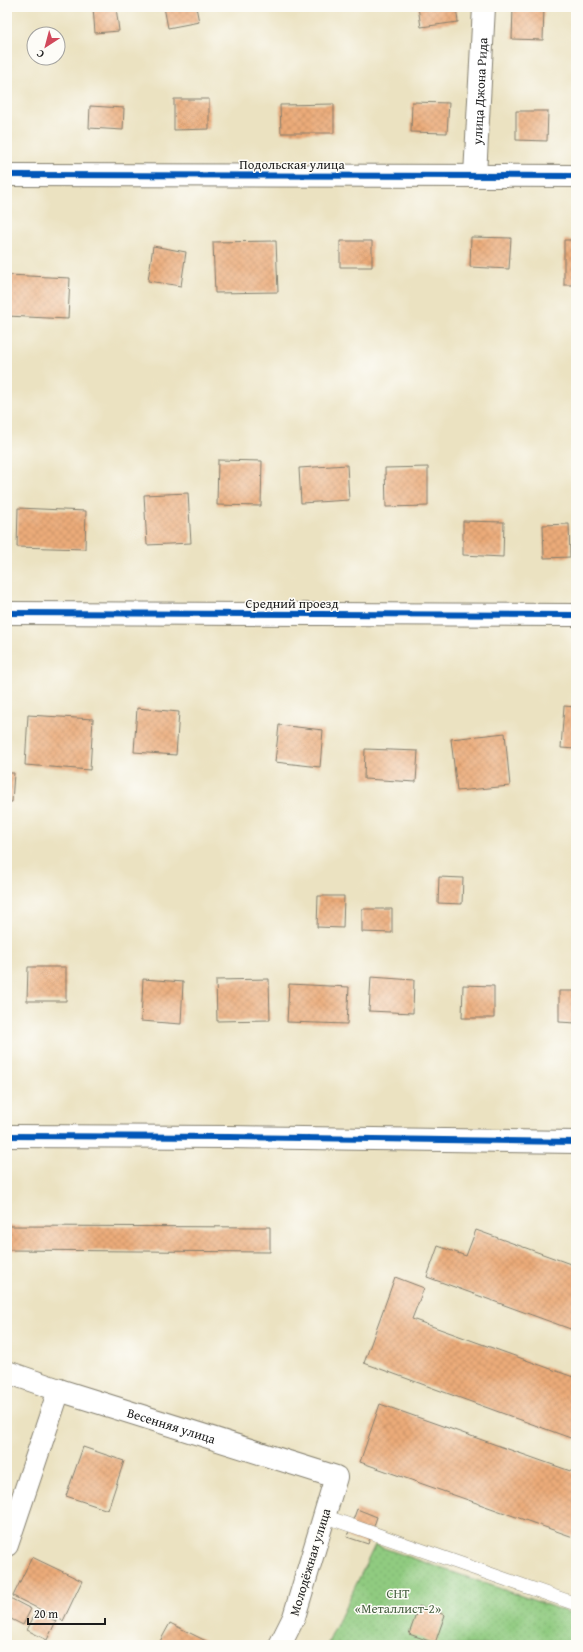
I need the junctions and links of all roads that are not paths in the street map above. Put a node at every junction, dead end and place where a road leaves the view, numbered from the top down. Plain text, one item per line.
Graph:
1 (484, 7) edge
2 (7, 175) edge
3 (475, 175) junction
4 (576, 176) edge
5 (7, 614) edge
6 (576, 615) edge
7 (7, 1136) edge
8 (576, 1142) edge
9 (7, 1372) edge
10 (59, 1390) junction
11 (336, 1477) joint
12 (324, 1516) junction
13 (7, 1544) edge
14 (576, 1604) edge
15 (280, 1645) edge

1 - 3 street, улица Джона Рида
2 - 3 street, Подольская улица
3 - 4 street, Подольская улица
5 - 6 street, Средний проезд
7 - 8 street
9 - 10 street, Весенняя улица
10 - 11 street, Весенняя улица
10 - 13 street
11 - 12 street, Молодёжная улица
12 - 14 lane
12 - 15 street, Молодёжная улица

